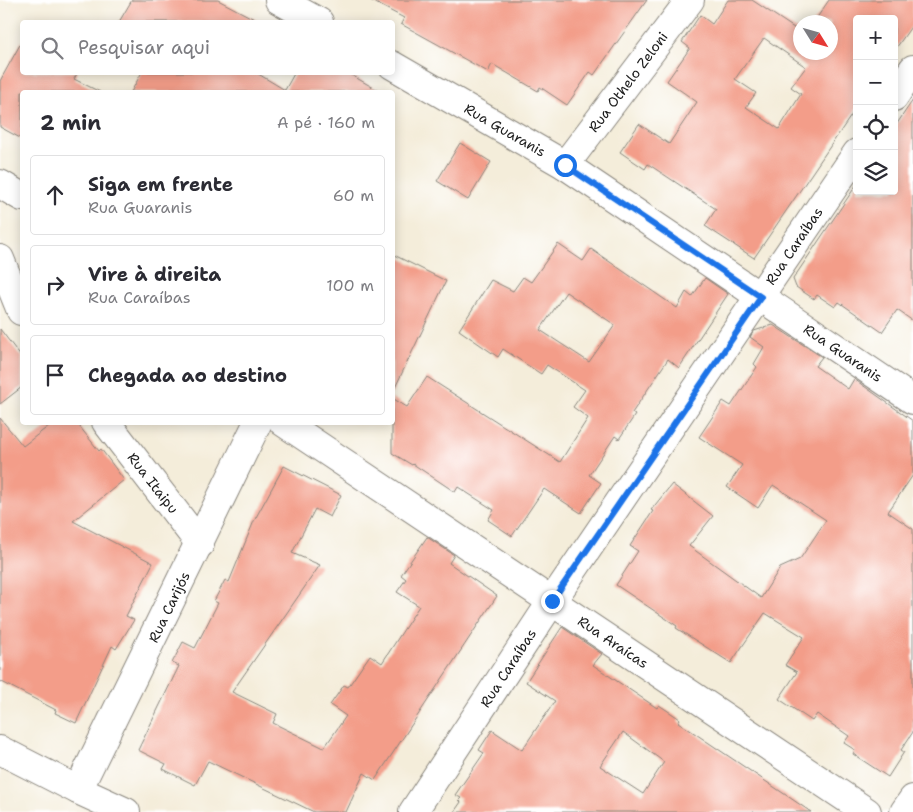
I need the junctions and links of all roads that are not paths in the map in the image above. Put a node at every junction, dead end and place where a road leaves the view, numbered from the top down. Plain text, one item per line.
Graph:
1 (280, 0) edge
2 (690, 0) edge
3 (315, 20) edge
4 (395, 67) edge
5 (913, 69) edge
6 (898, 91) edge
7 (853, 159) edge
8 (565, 165) junction
9 (0, 184) edge
10 (20, 196) edge
11 (0, 259) edge
12 (0, 283) edge
13 (761, 297) junction
14 (20, 307) edge
15 (20, 309) edge
16 (913, 400) edge
17 (108, 425) edge
18 (257, 425) edge
19 (288, 425) edge
20 (200, 544) junction
21 (552, 601) junction
22 (0, 750) edge
23 (78, 790) junction
24 (913, 799) edge
25 (126, 812) edge
26 (413, 812) edge
27 (867, 812) edge
28 (904, 812) edge

1 - 3 street
2 - 8 street, Rua Othelo Zeloni
4 - 8 street, Rua Guaranis
5 - 6 street
7 - 13 street, Rua Caraíbas
8 - 13 street, Rua Guaranis
9 - 10 street
11 - 14 street
12 - 15 street
13 - 16 street, Rua Guaranis
13 - 21 street, Rua Caraíbas
17 - 20 street, Rua Itaipu
18 - 20 street, Rua Carijós
19 - 21 street, Rua Araícas
20 - 23 street, Rua Carijós
21 - 26 street, Rua Caraíbas
21 - 27 street, Rua Araícas
22 - 23 street
23 - 25 street
24 - 28 street

